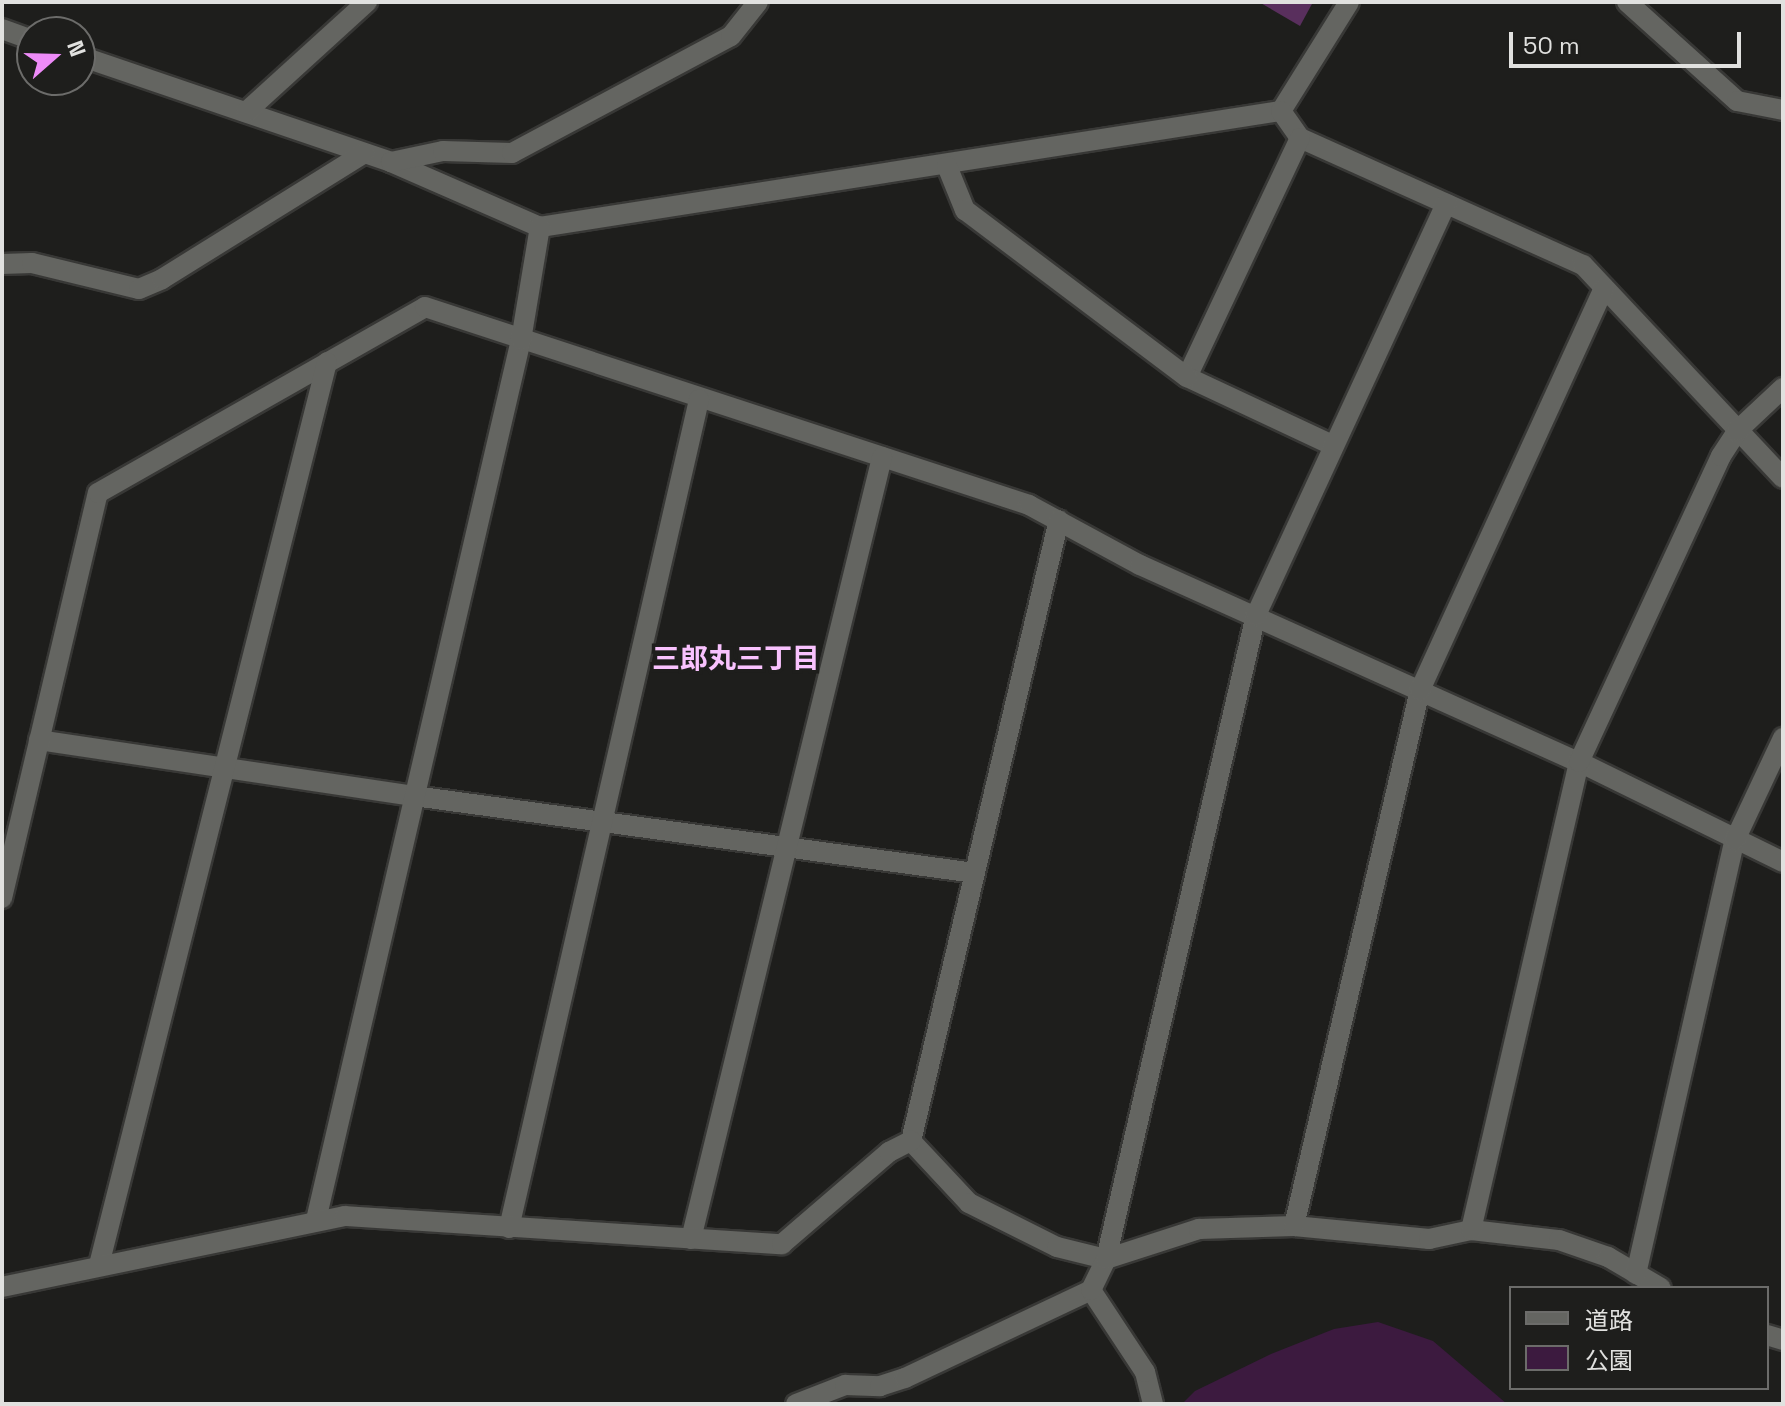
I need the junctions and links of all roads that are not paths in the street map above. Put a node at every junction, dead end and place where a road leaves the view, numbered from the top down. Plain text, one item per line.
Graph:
1 (367, 2) edge
2 (758, 2) edge
3 (1349, 2) edge
4 (1627, 2) edge
5 (96, 61) edge
6 (1783, 110) edge
7 (1281, 111) junction
8 (246, 112) junction
9 (1300, 138) junction
10 (363, 154) junction
11 (391, 162) junction
12 (947, 166) junction
13 (1446, 204) junction
14 (540, 227) junction
15 (2, 264) edge
16 (1604, 288) junction
17 (521, 340) junction
18 (327, 362) junction
19 (1187, 377) junction
20 (1783, 388) edge
21 (699, 400) junction
22 (1737, 431) junction
23 (1332, 445) junction
24 (882, 457) junction
25 (1783, 478) edge
26 (1059, 520) junction
27 (1256, 615) junction
28 (1420, 690) junction
29 (1783, 738) edge
30 (39, 740) junction
31 (1579, 762) junction
32 (225, 767) junction
33 (414, 796) junction
34 (602, 821) junction
35 (1735, 840) junction
36 (786, 845) junction
37 (1783, 862) edge
38 (5, 872) edge
39 (975, 873) junction
40 (2, 898) edge
41 (911, 1141) junction
42 (316, 1220) junction
43 (1294, 1226) junction
44 (509, 1228) junction
45 (1471, 1230) junction
46 (691, 1239) junction
47 (1106, 1259) junction
48 (99, 1265) junction
49 (1636, 1274) junction
50 (1657, 1286) edge
51 (2, 1287) edge
52 (1091, 1290) junction
53 (796, 1404) edge
54 (1153, 1404) edge

1 - 8 street
2 - 11 street
3 - 7 street
4 - 6 street
5 - 8 street
7 - 9 street
7 - 12 street
8 - 10 street
9 - 13 street
9 - 19 street
10 - 11 street
10 - 15 street
11 - 14 street
12 - 14 street
12 - 19 street
13 - 16 street
13 - 23 street
14 - 17 street
16 - 22 street
16 - 28 street
17 - 18 street
17 - 21 street
17 - 33 street
18 - 30 street
18 - 32 street
19 - 23 street
20 - 22 street
21 - 24 street
21 - 34 street
22 - 25 street
22 - 31 street
23 - 27 street
24 - 26 street
24 - 36 street
26 - 27 street
26 - 39 street
27 - 28 street
27 - 47 street
28 - 31 street
28 - 43 street
29 - 35 street
30 - 32 street
30 - 38 street
31 - 35 street
31 - 45 street
32 - 33 street
32 - 48 street
33 - 34 street
33 - 42 street
34 - 36 street
34 - 44 street
35 - 37 street
35 - 49 street
36 - 39 street
36 - 46 street
38 - 40 street
39 - 41 street
41 - 46 street
41 - 47 street
42 - 44 street
42 - 48 street
43 - 45 street
43 - 47 street
44 - 46 street
45 - 49 street
47 - 52 street
48 - 51 street
49 - 50 street
52 - 53 street
52 - 54 street

